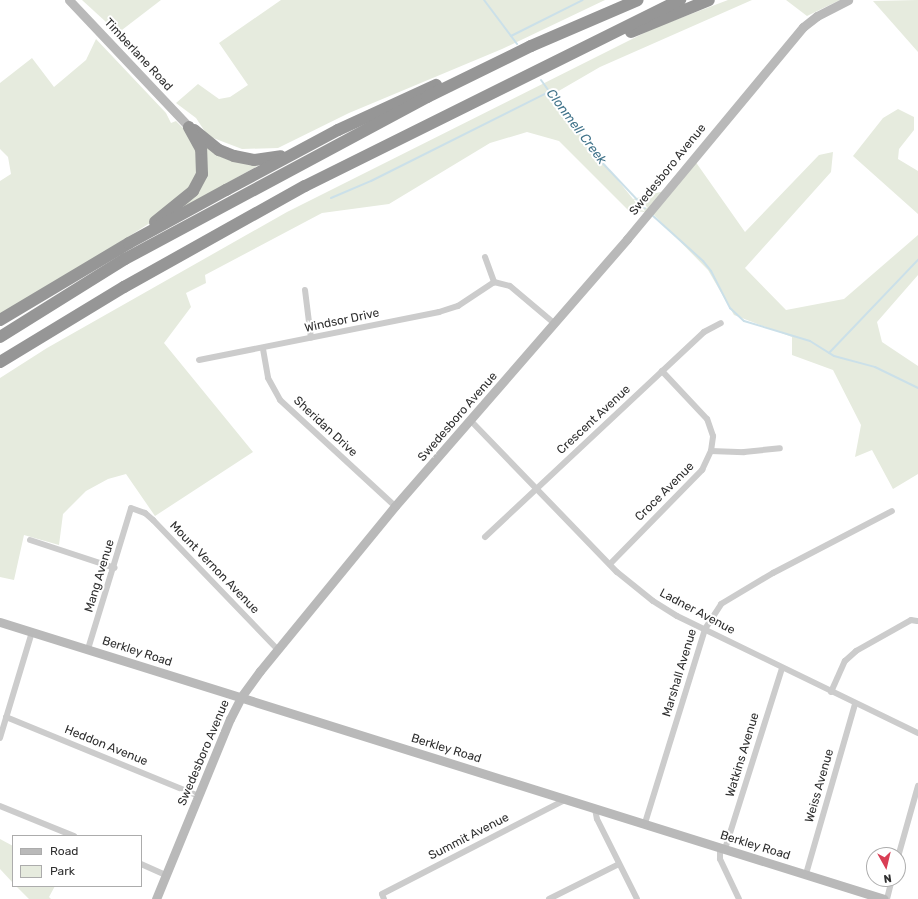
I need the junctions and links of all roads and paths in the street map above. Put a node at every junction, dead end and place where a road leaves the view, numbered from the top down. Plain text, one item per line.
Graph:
1 (69, 0) edge
2 (638, 0) edge
3 (680, 0) edge
4 (709, 0) edge
5 (848, 0) edge
6 (583, 49) junction
7 (491, 66) junction
8 (189, 127) junction
9 (294, 153) junction
10 (130, 243) junction
11 (485, 257) dead end
12 (494, 282) junction
13 (305, 290) dead end
14 (0, 320) edge
15 (554, 323) junction
16 (721, 323) dead end
17 (48, 331) junction
18 (0, 337) edge
19 (311, 338) junction
20 (263, 349) junction
21 (199, 360) dead end
22 (0, 362) edge
23 (0, 369) edge
24 (662, 371) junction
25 (471, 421) junction
26 (780, 448) dead end
27 (711, 451) junction
28 (537, 489) junction
29 (395, 506) junction
30 (131, 508) joint
31 (892, 511) dead end
32 (485, 537) dead end
33 (30, 540) dead end
34 (610, 564) junction
35 (115, 568) junction
36 (917, 621) edge
37 (0, 622) edge
38 (705, 629) junction
39 (32, 632) junction
40 (277, 649) junction
41 (88, 650) junction
42 (782, 668) junction
43 (831, 692) junction
44 (241, 697) junction
45 (855, 704) junction
46 (6, 717) junction
47 (918, 733) edge
48 (0, 738) edge
49 (918, 786) edge
50 (198, 796) junction
51 (567, 799) junction
52 (0, 806) edge
53 (595, 808) junction
54 (645, 823) junction
55 (72, 835) edge
56 (901, 847) edge
57 (722, 848) junction
58 (142, 864) edge
59 (619, 864) junction
60 (806, 874) junction
61 (166, 875) junction
62 (890, 887) edge
63 (383, 896) edge
64 (156, 899) edge
65 (550, 899) edge
66 (637, 899) edge
67 (740, 899) edge
68 (886, 899) edge

1 - 8 street, Timberlane Road
2 - 7 highway
3 - 6 highway
4 - 6 highway
5 - 15 street, Swedesboro Avenue
6 - 17 highway
7 - 9 highway
7 - 18 highway
8 - 9 highway
8 - 10 highway
9 - 10 highway
10 - 14 highway
11 - 12 street
12 - 15 street
12 - 19 street, Windsor Drive
13 - 19 street
15 - 25 street, Swedesboro Avenue
16 - 24 street, Crescent Avenue
17 - 22 highway
17 - 23 highway
19 - 20 street, Windsor Drive
20 - 21 street, Windsor Drive
20 - 29 street, Sheridan Drive
24 - 27 street, Croce Avenue
24 - 28 street, Crescent Avenue
25 - 28 street, Ladner Avenue
25 - 29 street, Swedesboro Avenue
26 - 27 street
27 - 34 street, Croce Avenue
28 - 32 street, Crescent Avenue
28 - 34 street, Ladner Avenue
29 - 40 street, Swedesboro Avenue
30 - 35 street, Mang Avenue
30 - 40 street, Mount Vernon Avenue
31 - 38 street, Marshall Avenue
33 - 35 street
34 - 38 street, Ladner Avenue
35 - 41 street, Mang Avenue
36 - 43 street
37 - 39 street, Berkley Road
38 - 42 street, Ladner Avenue
38 - 54 street, Marshall Avenue
39 - 41 street, Berkley Road
39 - 46 street
40 - 44 street, Swedesboro Avenue
41 - 44 street, Berkley Road
42 - 43 street, Ladner Avenue
42 - 57 street, Watkins Avenue
43 - 45 street, Ladner Avenue
44 - 50 street, Swedesboro Avenue
44 - 51 street, Berkley Road
45 - 47 street, Ladner Avenue
45 - 60 street, Weiss Avenue
46 - 48 street
46 - 50 street, Heddon Avenue
49 - 56 street
50 - 61 street, Swedesboro Avenue
51 - 53 street, Berkley Road
51 - 63 street, Summit Avenue
52 - 55 street
53 - 54 street, Berkley Road
53 - 59 street
54 - 57 street, Berkley Road
57 - 60 street, Berkley Road
57 - 67 street
58 - 61 street
59 - 65 street
59 - 66 street
60 - 68 street, Berkley Road
61 - 64 street, Swedesboro Avenue
62 - 68 street

